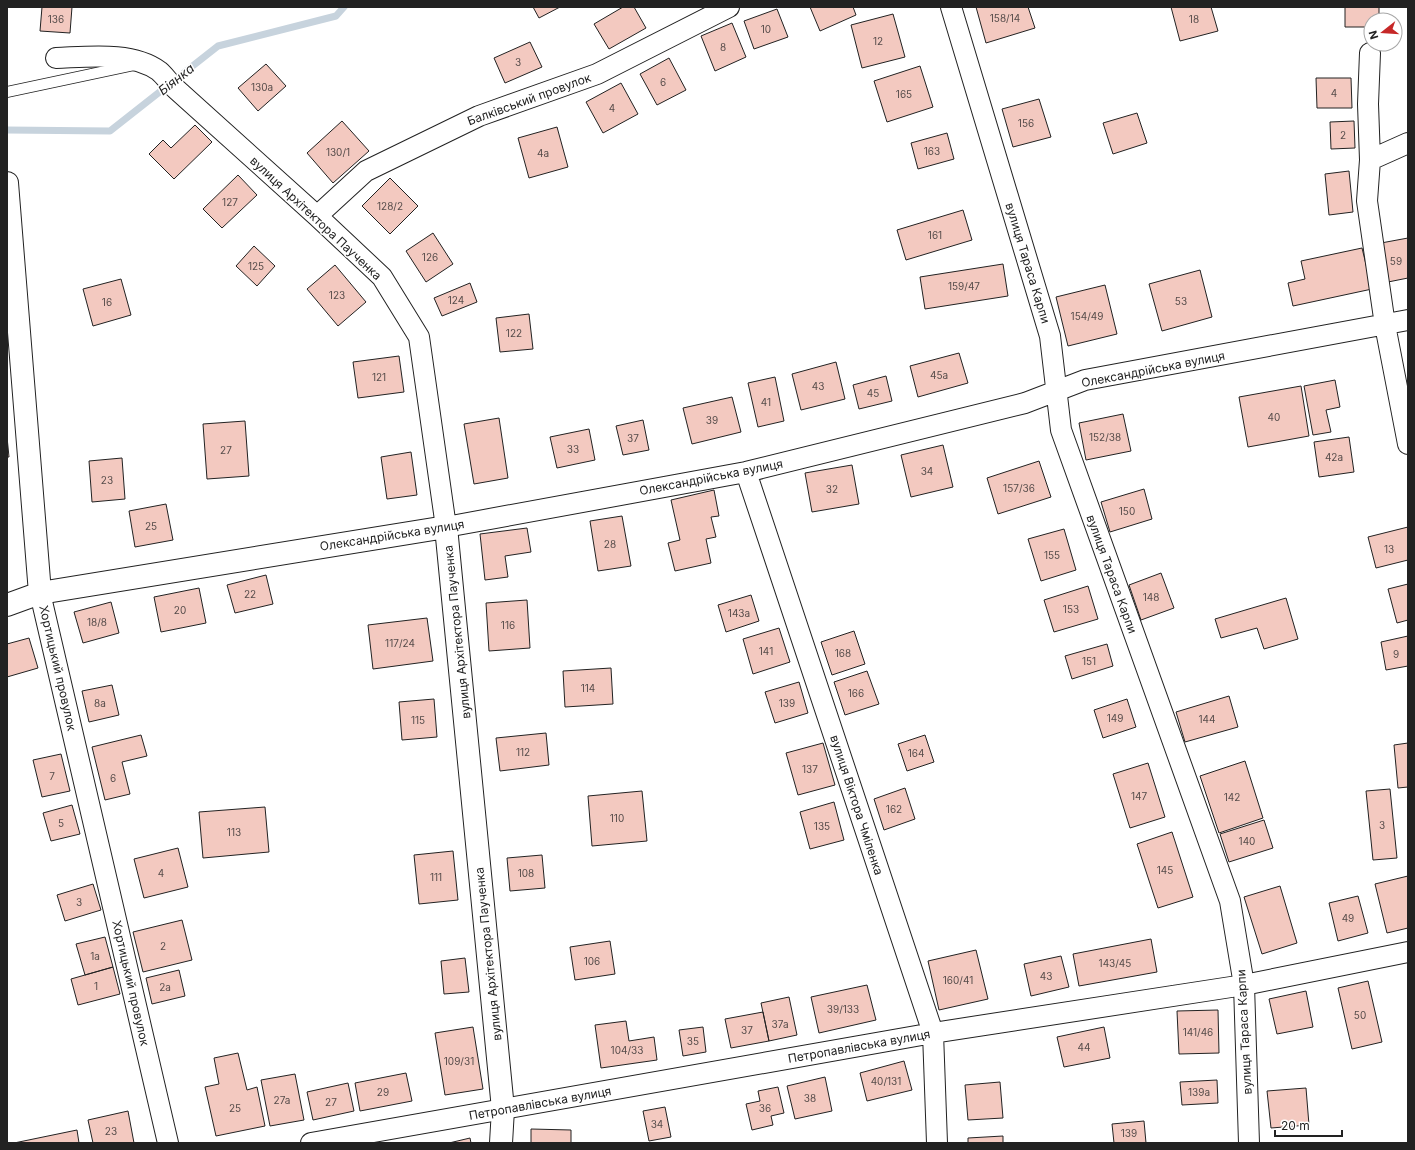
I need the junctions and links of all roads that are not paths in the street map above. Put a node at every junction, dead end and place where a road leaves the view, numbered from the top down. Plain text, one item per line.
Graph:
1 (729, 7) edge
2 (951, 7) edge
3 (1370, 53) dead end
4 (56, 58) dead end
5 (151, 67) junction
6 (7, 92) edge
7 (1408, 143) edge
8 (1370, 160) junction
9 (7, 183) edge
10 (317, 216) junction
11 (1408, 320) edge
12 (1385, 325) junction
13 (1056, 391) junction
14 (1408, 444) edge
15 (746, 472) junction
16 (446, 527) junction
17 (40, 593) junction
18 (7, 605) edge
19 (1408, 952) edge
20 (1244, 985) junction
21 (933, 1033) junction
22 (503, 1109) junction
23 (168, 1143) edge
24 (311, 1143) edge
25 (501, 1143) edge
26 (937, 1143) edge
27 (1249, 1143) edge

1 - 10 street, Балківський провулок
2 - 13 street, вулиця Тараса Карпи
3 - 8 street
4 - 5 street
5 - 6 lane
5 - 10 street, вулиця Архітектора Паученка
7 - 8 street
8 - 12 street
9 - 17 street, Хортицький провулок
10 - 16 street, вулиця Архітектора Паученка
11 - 12 street, Олександрійська вулиця
12 - 13 street, Олександрійська вулиця
12 - 14 street
13 - 15 street, Олександрійська вулиця
13 - 20 street, вулиця Тараса Карпи
15 - 16 street, Олександрійська вулиця
15 - 21 street, вулиця Віктора Чміленка
16 - 17 street, Олександрійська вулиця
16 - 22 street, вулиця Архітектора Паученка
17 - 18 street, Олександрійська вулиця
17 - 23 street, Хортицький провулок
19 - 20 street, Петропавлівська вулиця
20 - 21 street, Петропавлівська вулиця
20 - 27 street, вулиця Тараса Карпи
21 - 22 street, Петропавлівська вулиця
21 - 26 street, вулиця Віктора Чміленка
22 - 24 street, Петропавлівська вулиця
22 - 25 street, вулиця Архітектора Паученка

